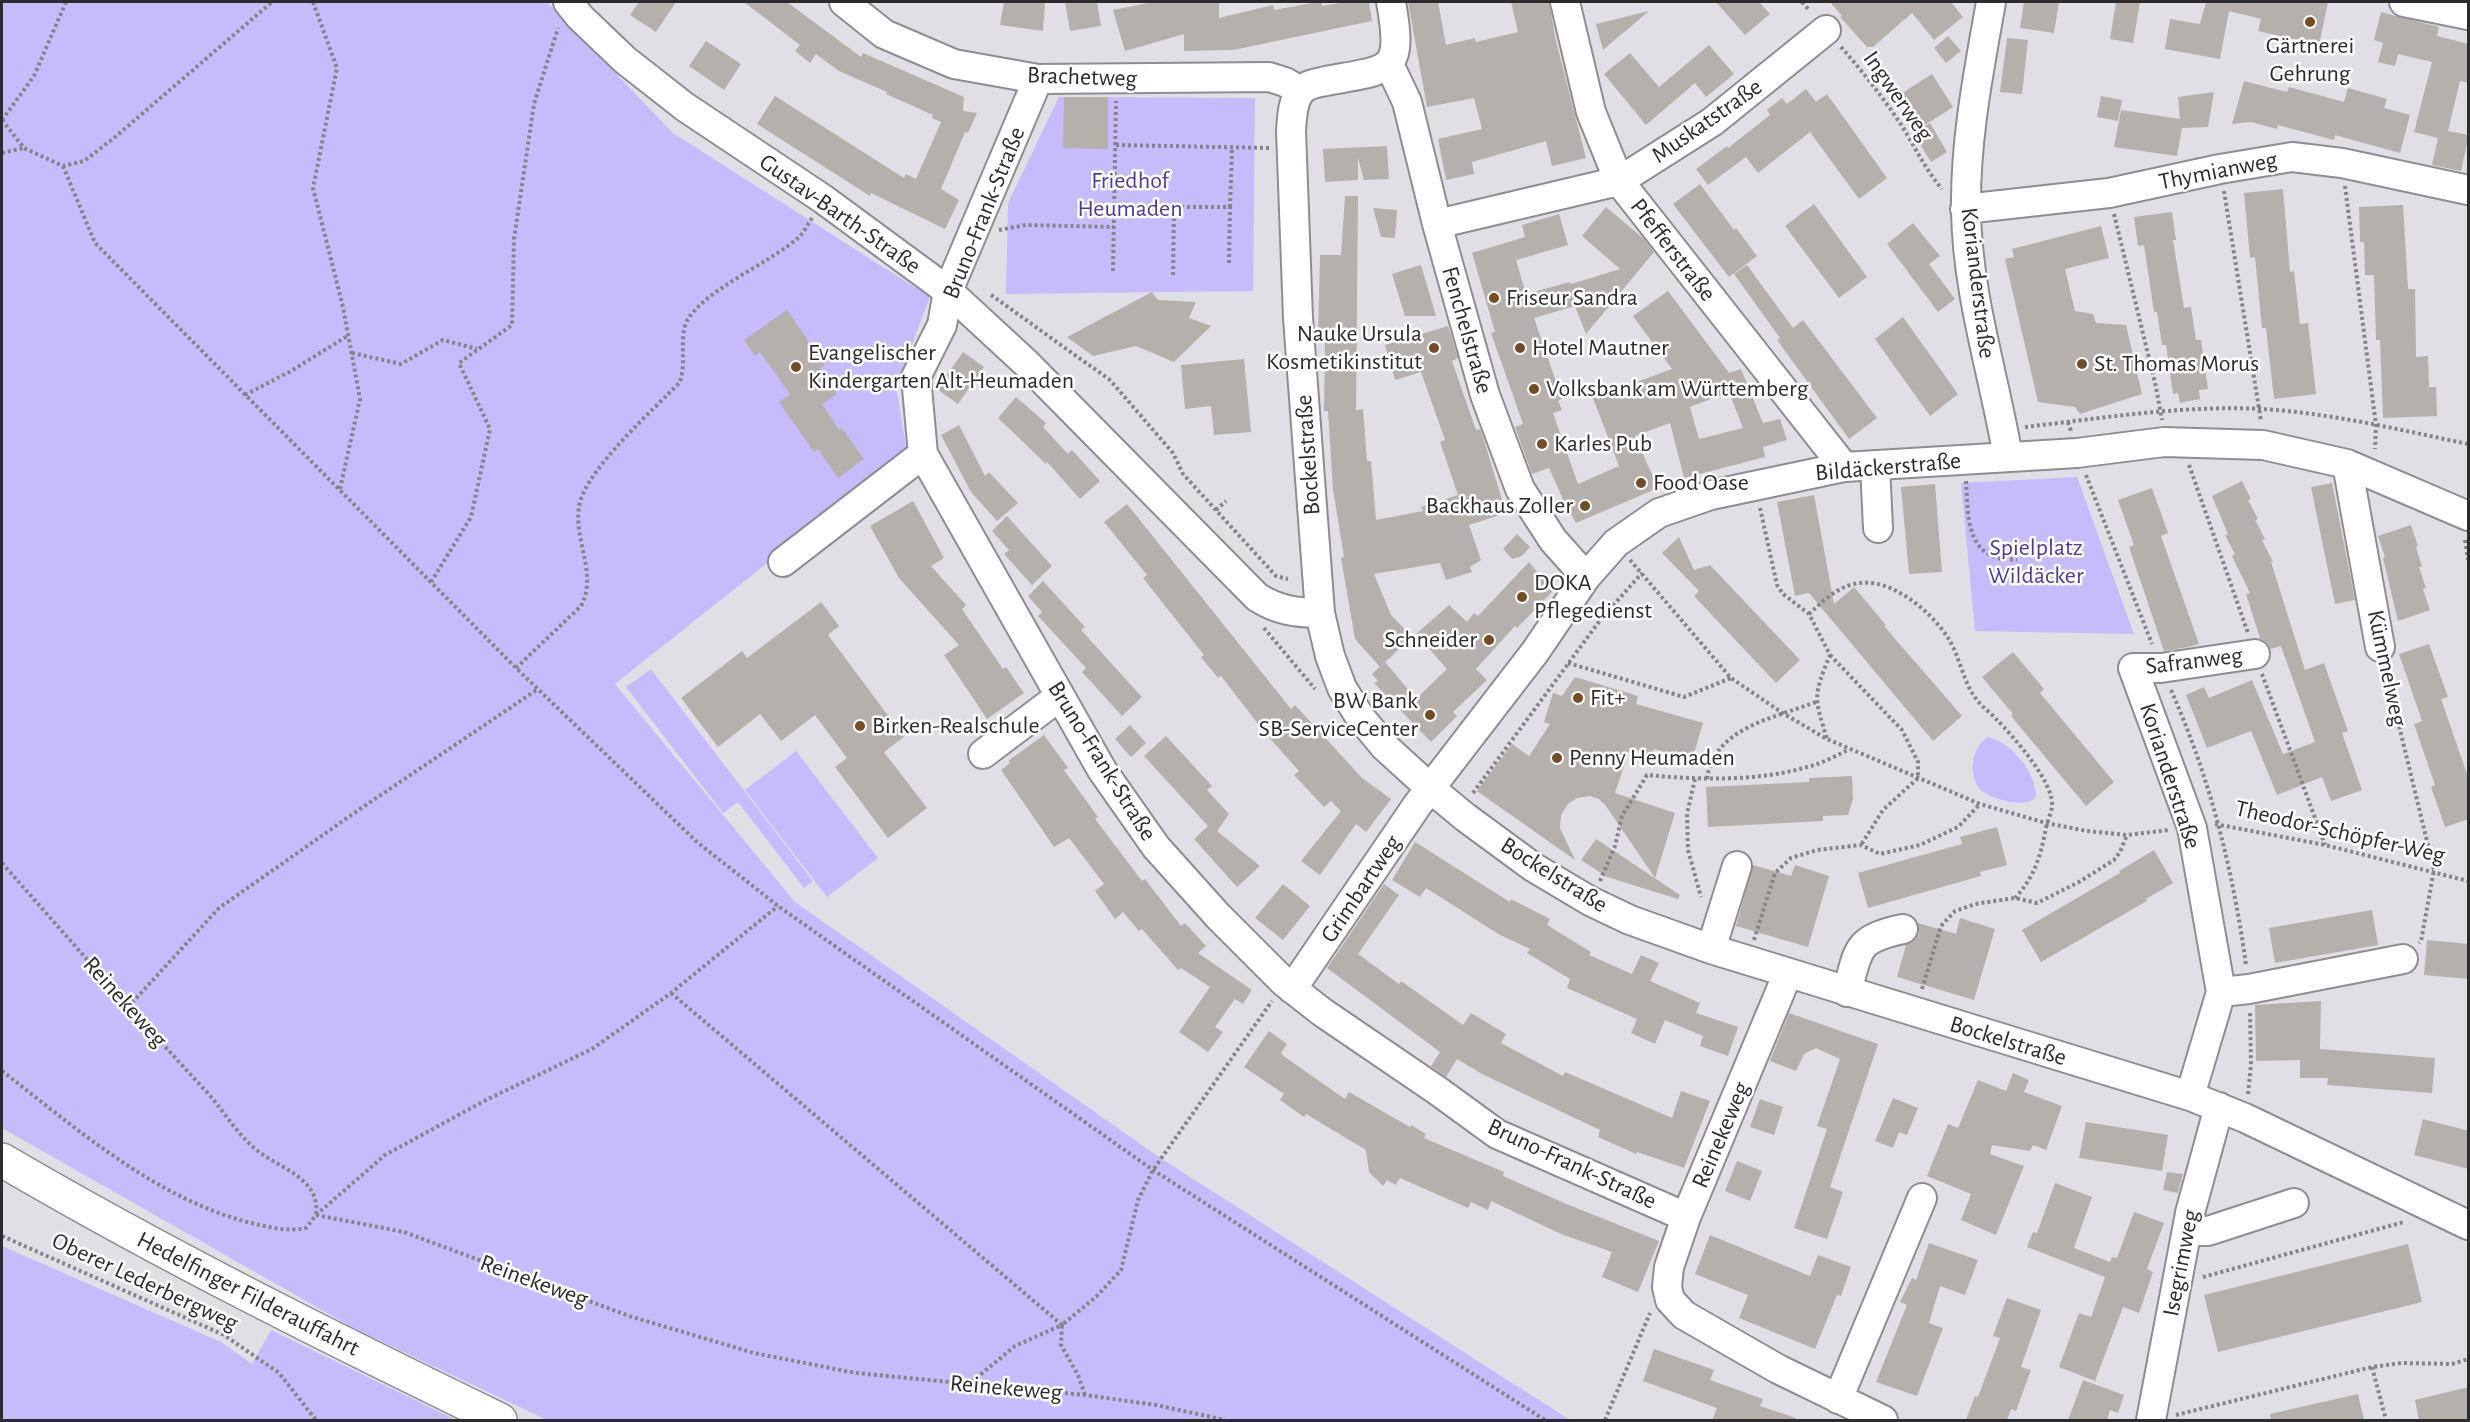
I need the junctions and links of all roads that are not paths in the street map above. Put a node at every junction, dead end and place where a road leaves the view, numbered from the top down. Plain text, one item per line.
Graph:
1 (844, 2) edge
2 (1391, 2) edge
3 (1565, 2) edge
4 (1991, 2) edge
5 (2404, 2) edge
6 (574, 11) edge
7 (2469, 15) edge
8 (1826, 30) road end
9 (1389, 64) junction
10 (1038, 79) junction
11 (1300, 91) junction
12 (1619, 182) junction
13 (2469, 190) edge
14 (1965, 209) junction
15 (1437, 224) junction
16 (948, 291) junction
17 (923, 454) junction
18 (2008, 457) junction
19 (2347, 464) junction
20 (1875, 465) junction
21 (1844, 467) junction
22 (2469, 516) edge
23 (1878, 528) dead end
24 (783, 562) dead end
25 (1586, 577) junction
26 (1320, 613) junction
27 (2380, 646) road end
28 (2255, 654) dead end
29 (2133, 668) joint
30 (1060, 696) junction
31 (982, 754) dead end
32 (1430, 788) junction
33 (1737, 866) dead end
34 (1904, 929) dead end
35 (1711, 949) junction
36 (2403, 959) road end
37 (1788, 973) junction
38 (1288, 986) junction
39 (1847, 992) junction
40 (2221, 992) junction
41 (2190, 1096) junction
42 (2219, 1107) junction
43 (2, 1160) edge
44 (1922, 1198) dead end
45 (2294, 1203) dead end
46 (1686, 1217) junction
47 (2469, 1226) edge
48 (2187, 1231) junction
49 (1838, 1399) junction
50 (500, 1420) edge
51 (1883, 1420) edge
52 (2151, 1420) edge

1 - 10 street, Brachetweg
2 - 9 street
3 - 12 street, Pfefferstraße
4 - 14 street, Korianderstraße
5 - 7 street
6 - 16 street, Gustav-Barth-Straße
8 - 12 street, Muskatstraße
9 - 11 street
9 - 15 street, Fenchelstraße
10 - 11 street, Brachetweg
10 - 16 street, Bruno-Frank-Straße
11 - 26 street, Bockelstraße
12 - 15 street, Muskatstraße
12 - 21 street, Pfefferstraße
13 - 14 street, Thymianweg
14 - 18 street, Korianderstraße
15 - 25 street, Fenchelstraße
16 - 17 street, Bruno-Frank-Straße
16 - 26 street, Gustav-Barth-Straße
17 - 24 street
17 - 30 street, Bruno-Frank-Straße
18 - 19 street, Bildäckerstraße
18 - 20 street, Bildäckerstraße
19 - 22 street, Bildäckerstraße
19 - 27 street, Kümmelweg
20 - 21 street, Bildäckerstraße
20 - 23 street
21 - 25 street, Bildäckerstraße
25 - 32 street, Bildäckerstraße
26 - 32 street, Bockelstraße
28 - 29 street, Safranweg
29 - 40 street, Korianderstraße
30 - 31 street
30 - 38 street, Bruno-Frank-Straße
32 - 35 street, Bockelstraße
32 - 38 street, Grimbartweg
33 - 35 street
34 - 39 street
35 - 37 street, Bockelstraße
36 - 40 street
37 - 39 street, Bockelstraße
37 - 46 street, Reinekeweg
38 - 46 street, Bruno-Frank-Straße
39 - 41 street, Bockelstraße
40 - 41 street, Korianderstraße
41 - 42 street, Bockelstraße
42 - 47 street, Bockelstraße
42 - 48 street, Isegrimweg
43 - 50 main road, Hedelfinger Filderauffahrt
44 - 49 street
45 - 48 street
46 - 49 street, Reinekeweg
48 - 52 street, Isegrimweg
49 - 51 street

